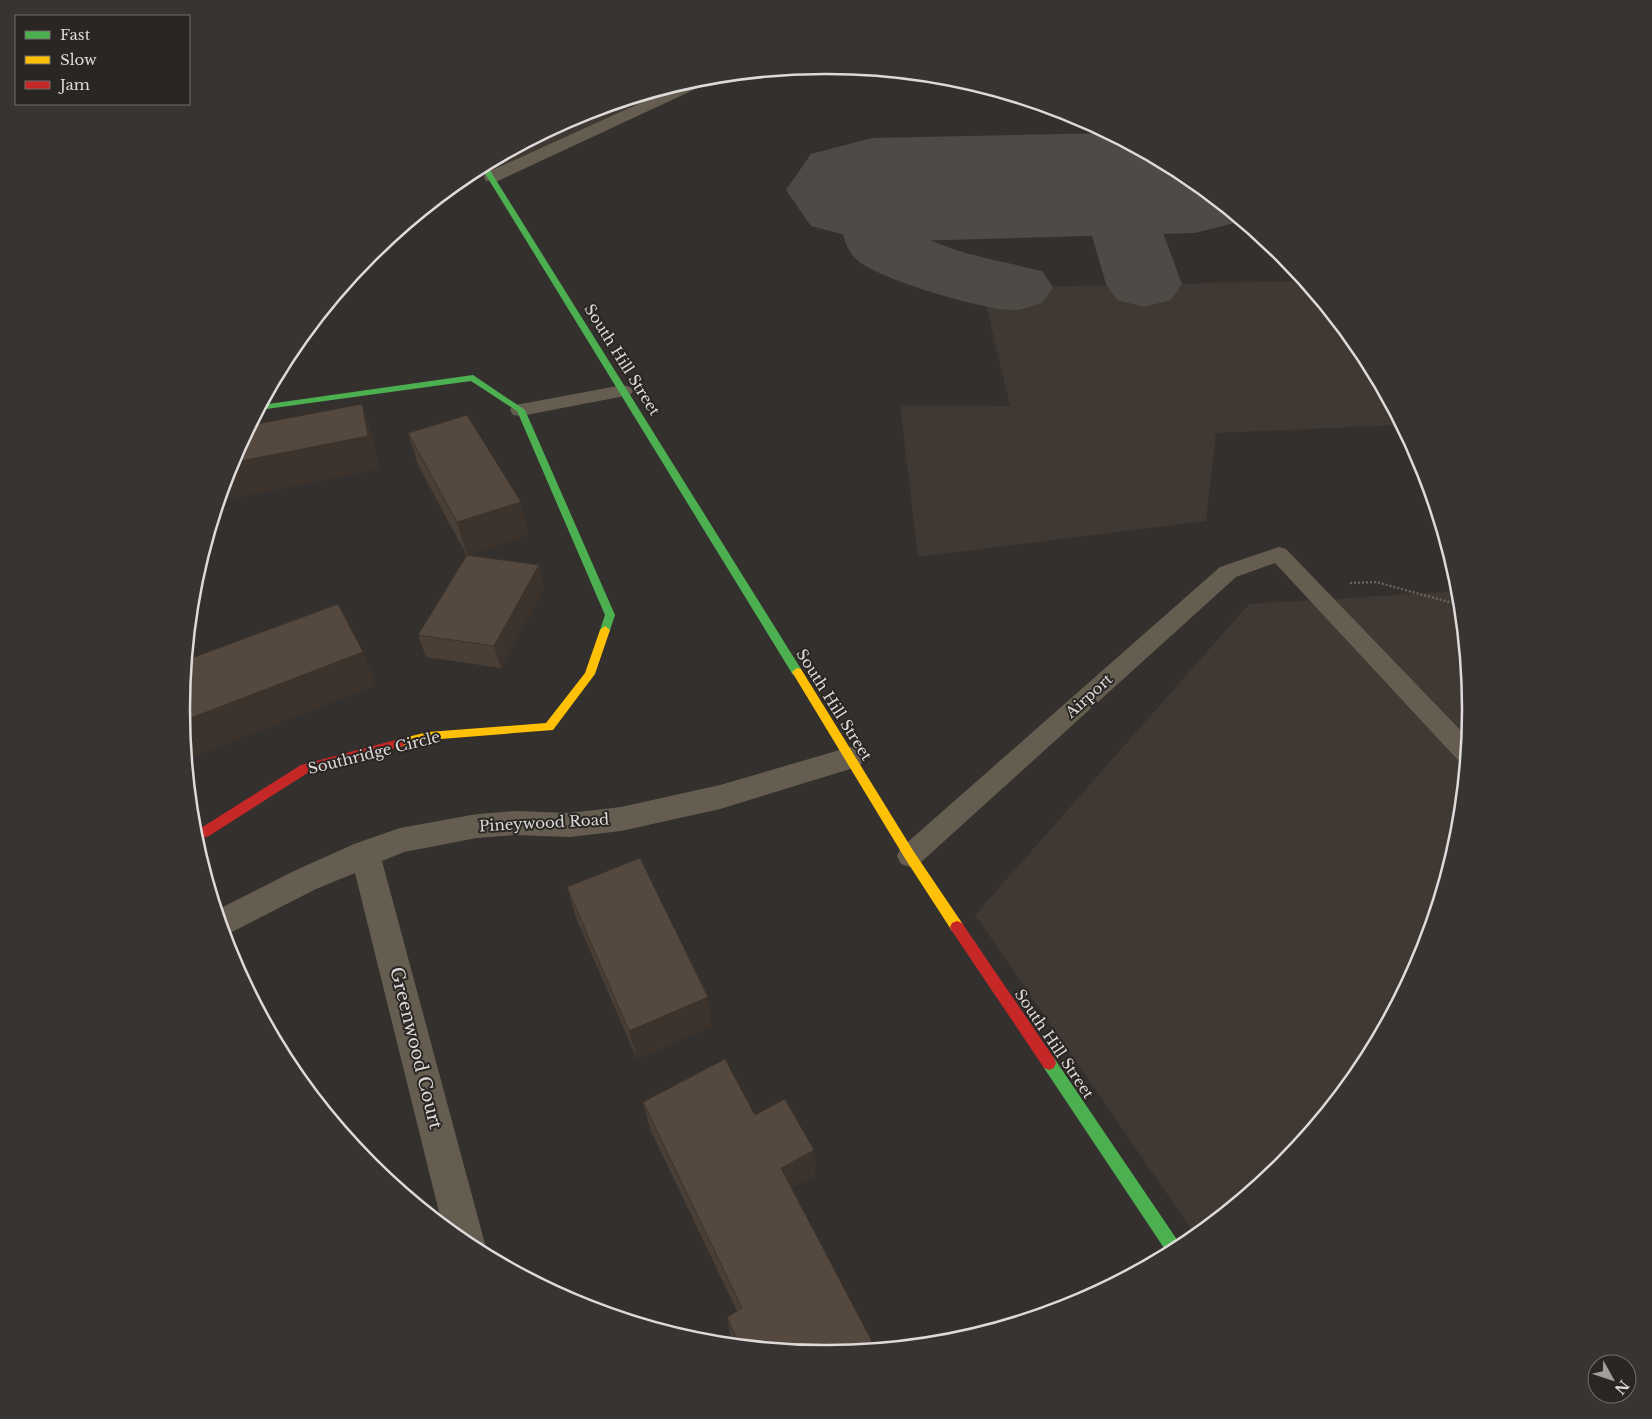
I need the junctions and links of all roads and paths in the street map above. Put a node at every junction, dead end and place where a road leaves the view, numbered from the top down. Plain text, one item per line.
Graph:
1 (671, 93) edge
2 (507, 160) edge
3 (486, 173) edge
4 (623, 391) junction
5 (267, 407) edge
6 (521, 410) junction
7 (1307, 584) junction
8 (1453, 603) edge
9 (1460, 746) edge
10 (850, 758) junction
11 (202, 833) edge
12 (365, 853) junction
13 (910, 856) junction
14 (226, 920) edge
15 (463, 1231) edge
16 (1171, 1243) edge

1 - 2 street
3 - 4 main road, South Hill Street
4 - 6 street
4 - 10 main road, South Hill Street
5 - 6 main road
6 - 11 main road, Southridge Circle
7 - 8 path
7 - 9 lane
7 - 13 lane, Airport
10 - 12 street, Pineywood Road
10 - 13 main road, South Hill Street
12 - 14 street, Pineywood Road
12 - 15 street, Greenwood Court
13 - 16 main road, South Hill Street

